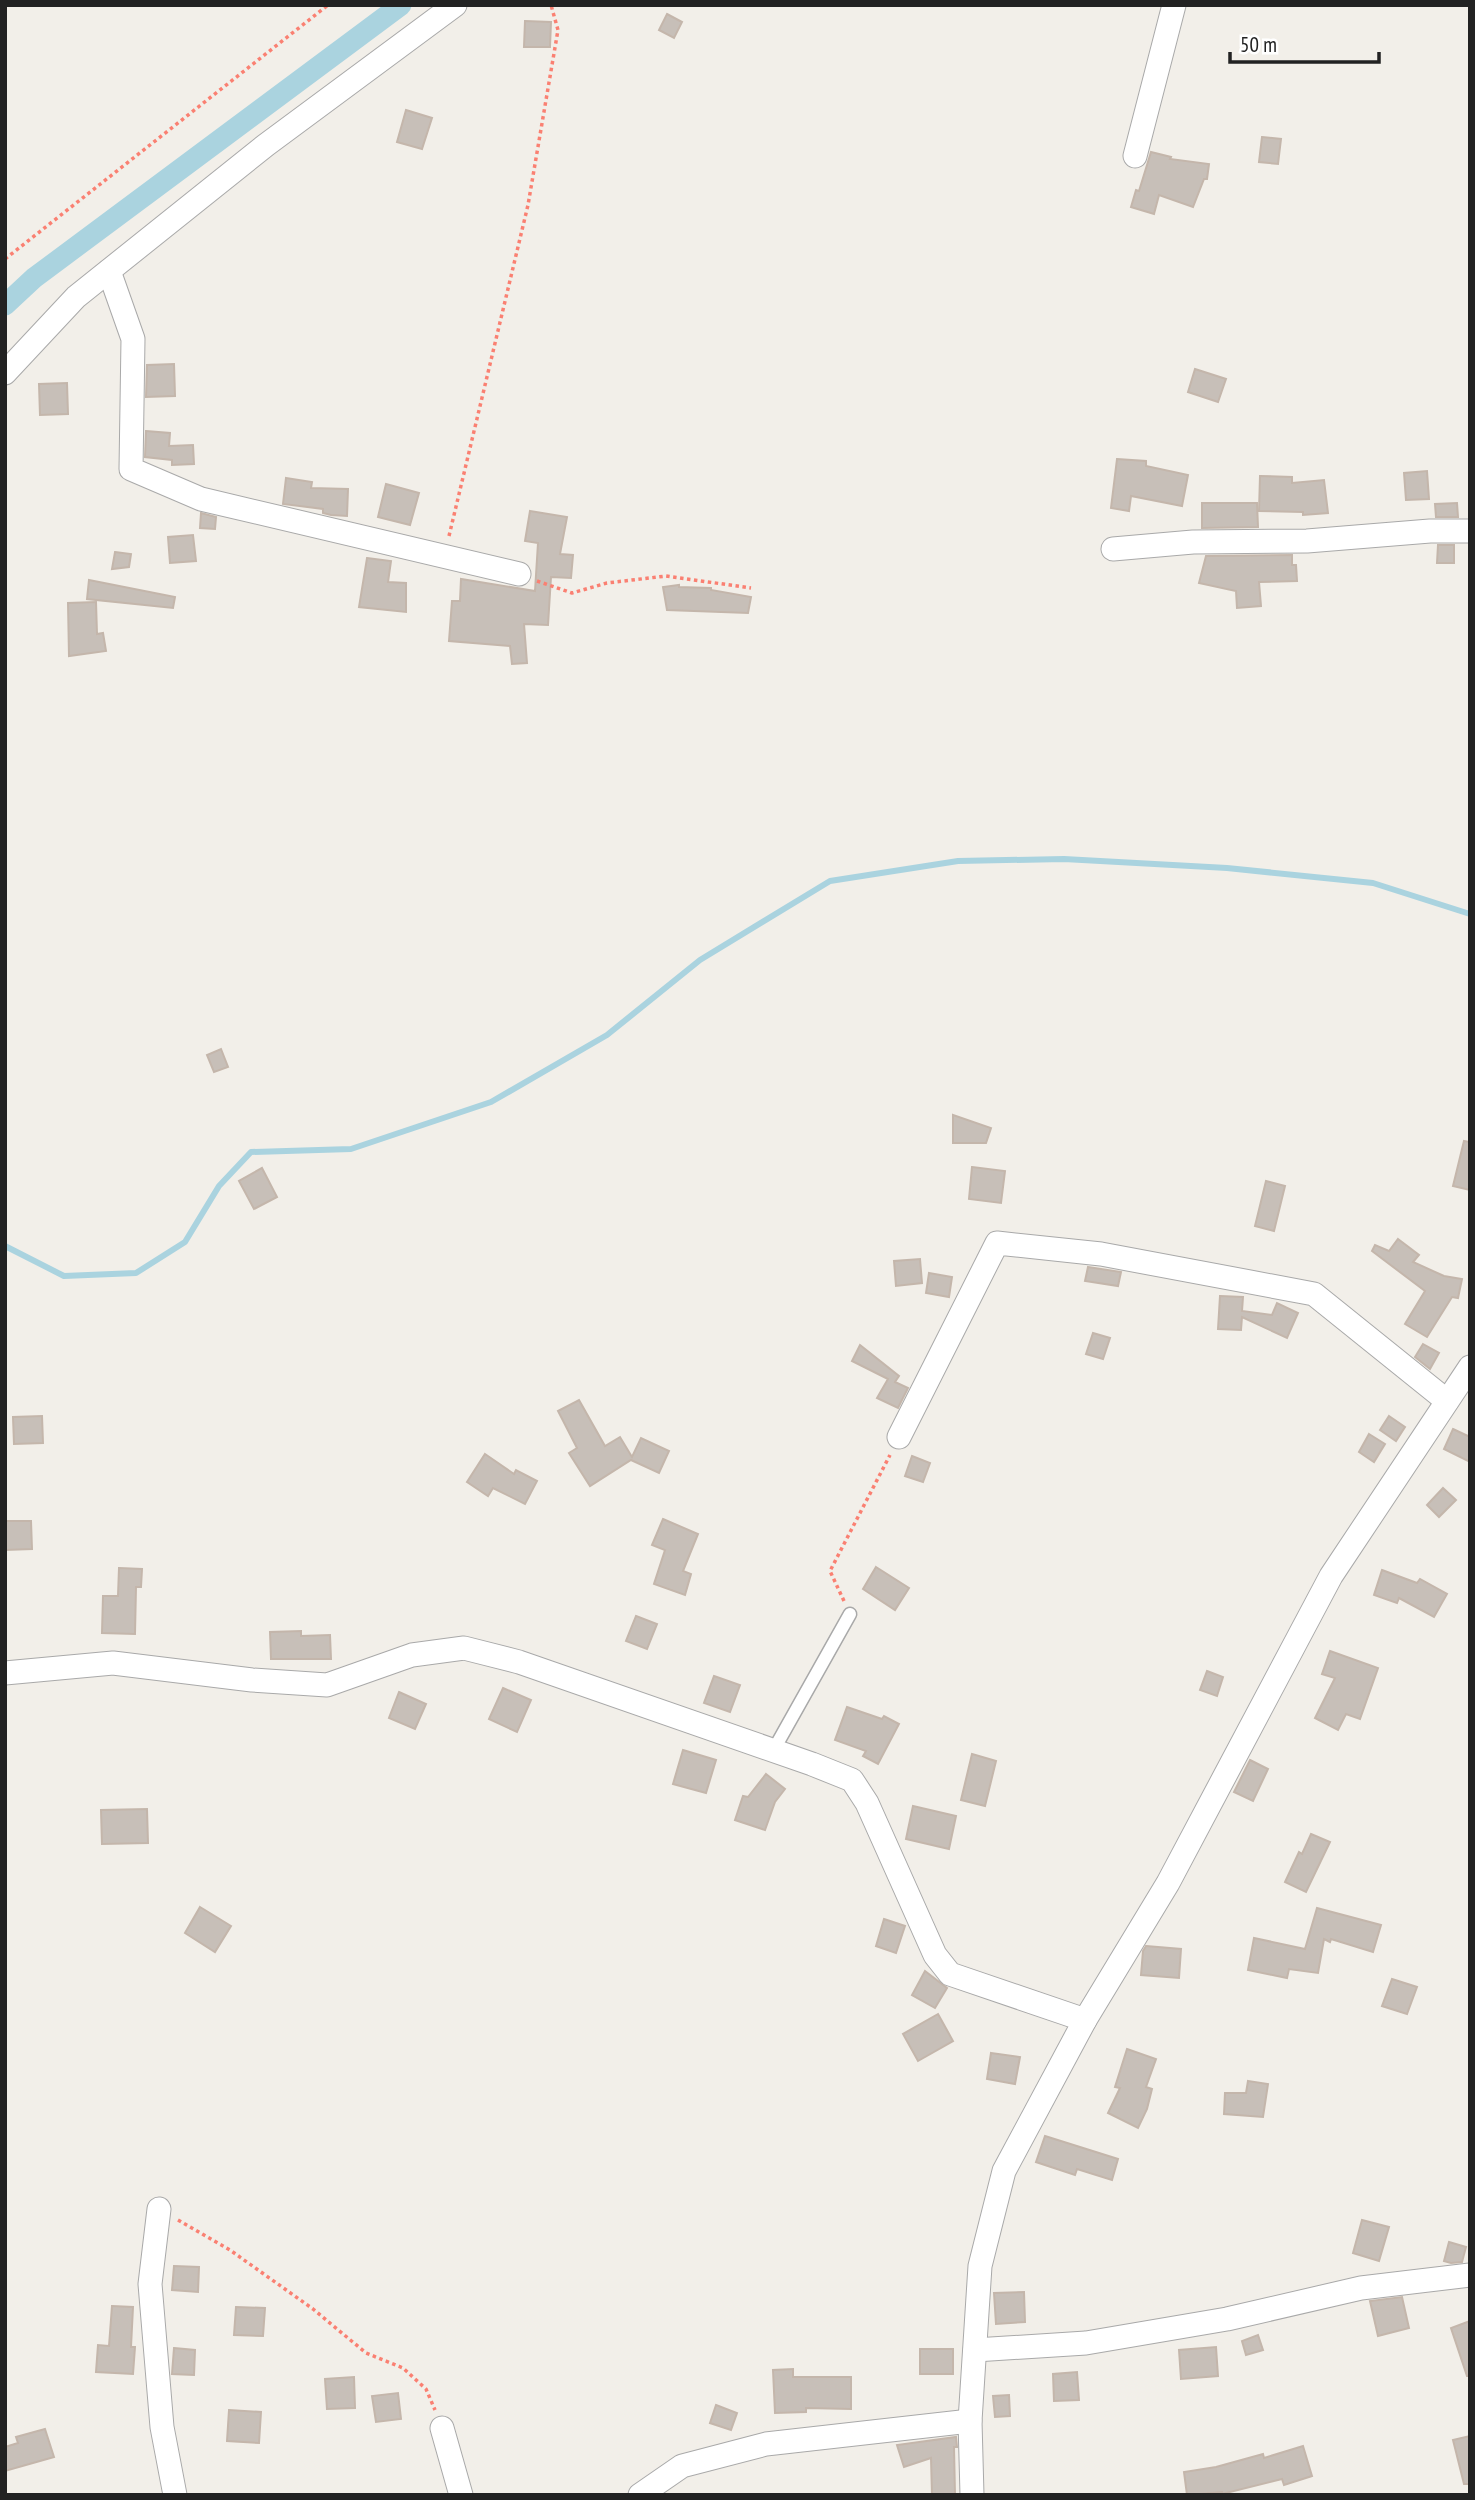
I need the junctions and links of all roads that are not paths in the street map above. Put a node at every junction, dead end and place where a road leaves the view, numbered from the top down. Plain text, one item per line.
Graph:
1 (455, 5) edge
2 (1174, 5) edge
3 (1135, 156) dead end
4 (109, 271) junction
5 (5, 373) edge
6 (1470, 531) edge
7 (1113, 548) dead end
8 (519, 574) road end
9 (1470, 1367) edge
10 (1447, 1401) junction
11 (899, 1437) road end
12 (850, 1614) road end
13 (5, 1673) edge
14 (773, 1751) junction
15 (1085, 2020) junction
16 (159, 2209) road end
17 (1470, 2275) edge
18 (975, 2350) junction
19 (970, 2421) junction
20 (442, 2428) road end
21 (174, 2495) edge
22 (461, 2495) edge
23 (640, 2495) edge
24 (972, 2495) edge

1 - 4 street
2 - 3 street
4 - 5 street
4 - 8 street
6 - 7 street
9 - 10 street
10 - 11 street
10 - 15 street
12 - 14 lane
13 - 14 street
14 - 15 street
15 - 18 street
16 - 21 street
17 - 18 street
18 - 19 street
19 - 23 street
19 - 24 street
20 - 22 street

